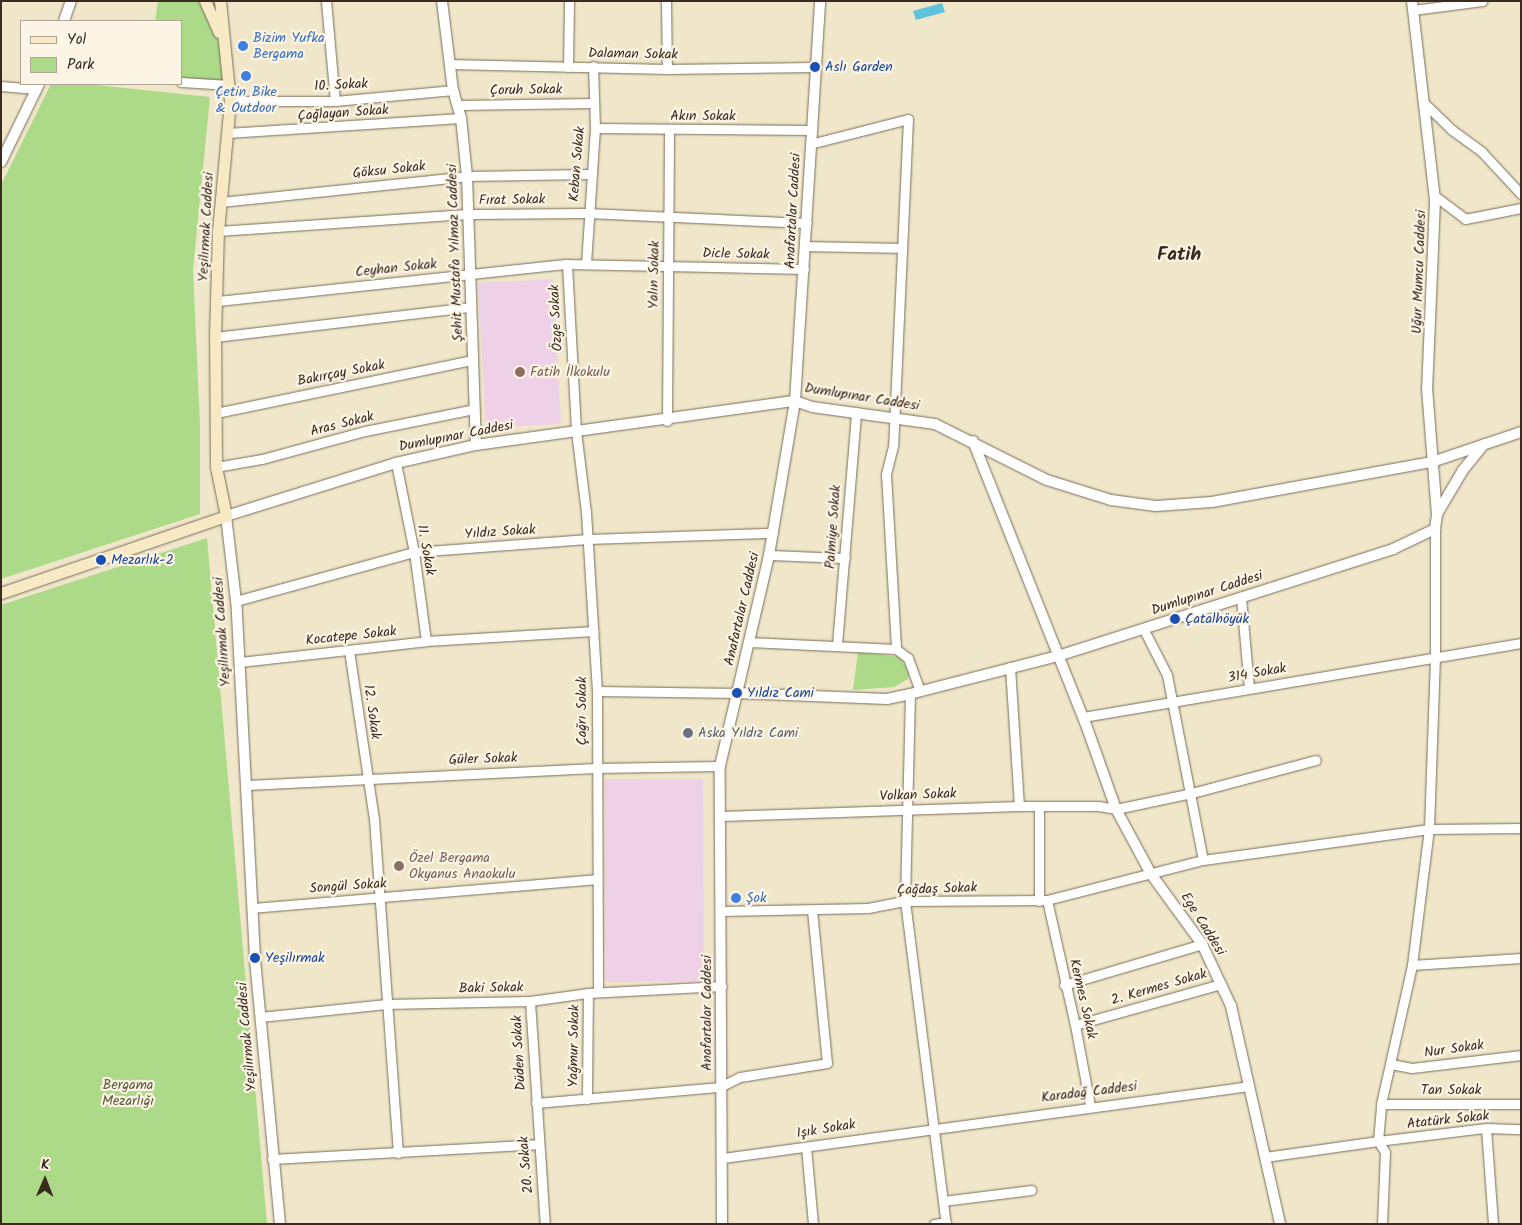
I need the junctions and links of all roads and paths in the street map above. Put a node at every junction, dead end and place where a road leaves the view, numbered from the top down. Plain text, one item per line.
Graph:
1 (71, 1) edge
2 (205, 1) edge
3 (220, 1) edge
4 (326, 1) edge
5 (442, 1) edge
6 (569, 1) edge
7 (666, 1) edge
8 (820, 1) edge
9 (1482, 1) edge
10 (1413, 6) edge
11 (64, 20) edge
12 (222, 40) junction
13 (449, 64) junction
14 (593, 66) junction
15 (568, 67) junction
16 (815, 67) junction
17 (667, 69) junction
18 (182, 82) edge
19 (229, 85) junction
20 (1, 86) edge
21 (37, 86) edge
22 (453, 90) junction
23 (230, 101) junction
24 (335, 101) junction
25 (1423, 102) junction
26 (594, 103) junction
27 (459, 105) junction
28 (461, 118) junction
29 (595, 128) junction
30 (669, 130) junction
31 (811, 130) junction
32 (227, 132) junction
33 (810, 144) junction
34 (1, 162) edge
35 (590, 174) junction
36 (467, 176) junction
37 (1521, 194) edge
38 (1435, 196) junction
39 (221, 202) junction
40 (1521, 208) edge
41 (587, 213) junction
42 (470, 214) junction
43 (668, 218) junction
44 (807, 223) junction
45 (218, 231) junction
46 (806, 246) junction
47 (901, 248) junction
48 (567, 264) junction
49 (586, 264) junction
50 (667, 266) junction
51 (804, 269) junction
52 (470, 275) junction
53 (218, 300) junction
54 (471, 307) junction
55 (215, 337) junction
56 (473, 360) junction
57 (795, 401) junction
58 (474, 409) junction
59 (856, 412) junction
60 (216, 413) junction
61 (895, 417) junction
62 (667, 421) junction
63 (576, 431) junction
64 (1521, 432) edge
65 (973, 441) junction
66 (1484, 444) junction
67 (476, 445) junction
68 (1432, 462) junction
69 (396, 463) junction
70 (216, 467) junction
71 (1437, 514) junction
72 (226, 516) junction
73 (1435, 529) junction
74 (774, 533) junction
75 (588, 539) junction
76 (414, 552) junction
77 (769, 555) junction
78 (845, 558) junction
79 (1, 593) edge
80 (1241, 598) junction
81 (236, 601) junction
82 (1144, 630) junction
83 (594, 631) junction
84 (426, 642) junction
85 (749, 642) junction
86 (1521, 644) edge
87 (837, 645) junction
88 (349, 650) junction
89 (896, 650) junction
90 (1058, 656) junction
91 (1435, 656) junction
92 (240, 662) junction
93 (1010, 667) junction
94 (1249, 688) junction
95 (597, 691) junction
96 (920, 691) junction
97 (737, 693) junction
98 (910, 694) junction
99 (1172, 702) junction
100 (1083, 717) junction
101 (1316, 760) dead end
102 (720, 766) junction
103 (596, 768) junction
104 (368, 778) junction
105 (247, 785) junction
106 (1192, 793) junction
107 (1019, 806) junction
108 (1039, 806) junction
109 (908, 809) junction
110 (1116, 809) junction
111 (720, 816) junction
112 (1521, 828) edge
113 (1429, 829) junction
114 (1203, 860) junction
115 (1151, 874) junction
116 (597, 879) junction
117 (382, 898) junction
118 (905, 901) junction
119 (1043, 901) junction
120 (252, 908) junction
121 (812, 910) junction
122 (721, 911) junction
123 (1202, 944) junction
124 (1521, 958) edge
125 (1412, 965) junction
126 (1221, 984) junction
127 (1064, 985) junction
128 (722, 986) junction
129 (598, 992) junction
130 (588, 993) junction
131 (530, 1001) junction
132 (386, 1004) junction
133 (260, 1017) junction
134 (1076, 1025) junction
135 (1521, 1055) edge
136 (1391, 1064) junction
137 (1249, 1086) junction
138 (720, 1087) junction
139 (587, 1099) junction
140 (536, 1103) junction
141 (1381, 1104) junction
142 (1521, 1104) edge
143 (1090, 1105) junction
144 (933, 1126) junction
145 (1486, 1128) junction
146 (1521, 1129) edge
147 (1378, 1141) junction
148 (538, 1144) junction
149 (806, 1147) junction
150 (398, 1153) junction
151 (1265, 1157) junction
152 (722, 1158) junction
153 (272, 1159) junction
154 (1031, 1190) dead end
155 (943, 1201) junction
156 (946, 1223) edge
157 (280, 1224) edge
158 (545, 1224) edge
159 (722, 1224) edge
160 (813, 1224) edge
161 (934, 1224) edge
162 (1280, 1224) edge
163 (1382, 1224) edge
164 (1493, 1224) edge

1 - 11 street
2 - 12 main road, Yeşilırmak Caddesi
3 - 12 main road, Yeşilırmak Caddesi
4 - 24 street
5 - 13 street, Şehit Mustafa Yılmaz Caddesi
6 - 15 street
7 - 17 street
8 - 16 street, Anafartalar Caddesi
9 - 10 street
10 - 25 street, Uğur Mumcu Caddesi
12 - 19 main road, Yeşilırmak Caddesi
13 - 15 street, Dalaman Sokak
13 - 22 street, Şehit Mustafa Yılmaz Caddesi
14 - 15 street, Dalaman Sokak
14 - 17 street, Dalaman Sokak
14 - 26 street, Keban Sokak
16 - 17 street, Dalaman Sokak
16 - 31 street, Anafartalar Caddesi
18 - 19 street
19 - 23 main road, Yeşilırmak Caddesi
20 - 21 street
21 - 34 street
22 - 24 street, 10. Sokak
22 - 27 street, Şehit Mustafa Yılmaz Caddesi
23 - 24 street, 10. Sokak
23 - 32 main road, Yeşilırmak Caddesi
25 - 37 street
25 - 38 street, Uğur Mumcu Caddesi
26 - 27 street, Çoruh Sokak
26 - 29 street, Keban Sokak
27 - 28 street, Şehit Mustafa Yılmaz Caddesi
28 - 32 street, Çağlayan Sokak
28 - 36 street, Şehit Mustafa Yılmaz Caddesi
29 - 30 street, Akın Sokak
29 - 35 street, Keban Sokak
30 - 31 street, Akın Sokak
30 - 43 street, Yalın Sokak
31 - 33 street, Anafartalar Caddesi
32 - 39 main road, Yeşilırmak Caddesi
33 - 44 street, Anafartalar Caddesi
33 - 47 street
35 - 36 street, Göksu Sokak
35 - 41 street, Keban Sokak
36 - 39 street, Göksu Sokak
36 - 42 street, Şehit Mustafa Yılmaz Caddesi
38 - 40 street
38 - 68 street, Uğur Mumcu Caddesi
39 - 45 main road, Yeşilırmak Caddesi
41 - 42 street, Fırat Sokak
41 - 43 street, Fırat Sokak
41 - 49 street, Keban Sokak
42 - 45 street, Fırat Sokak
42 - 52 street, Şehit Mustafa Yılmaz Caddesi
43 - 44 street, Fırat Sokak
43 - 50 street, Yalın Sokak
44 - 46 street, Anafartalar Caddesi
45 - 53 main road, Yeşilırmak Caddesi
46 - 47 street
46 - 51 street, Anafartalar Caddesi
47 - 61 street
48 - 49 street, Ceyhan Sokak
48 - 52 street, Ceyhan Sokak
48 - 63 street, Özge Sokak
49 - 50 street, Ceyhan Sokak
50 - 51 street, Dicle Sokak
50 - 62 street, Yalın Sokak
51 - 57 street, Anafartalar Caddesi
52 - 53 street, Ceyhan Sokak
52 - 54 street, Şehit Mustafa Yılmaz Caddesi
53 - 55 main road, Yeşilırmak Caddesi
54 - 55 street
54 - 56 street, Şehit Mustafa Yılmaz Caddesi
55 - 60 main road, Yeşilırmak Caddesi
56 - 58 street, Şehit Mustafa Yılmaz Caddesi
56 - 60 street, Bakırçay Sokak
57 - 59 street, Dumlupınar Caddesi
57 - 62 street, Dumlupınar Caddesi
57 - 74 street, Anafartalar Caddesi
58 - 67 street, Şehit Mustafa Yılmaz Caddesi
58 - 70 street, Aras Sokak
59 - 61 street, Dumlupınar Caddesi
59 - 78 street, Palmiye Sokak
60 - 70 main road, Yeşilırmak Caddesi
61 - 65 street, Dumlupınar Caddesi
61 - 89 street
62 - 63 street, Dumlupınar Caddesi
63 - 67 street, Dumlupınar Caddesi
63 - 75 street, Çağrı Sokak
64 - 66 street
65 - 68 street, Dumlupınar Caddesi
65 - 90 street
66 - 68 street, Dumlupınar Caddesi
66 - 71 street
67 - 69 street, Dumlupınar Caddesi
68 - 71 street, Uğur Mumcu Caddesi
69 - 72 street, Dumlupınar Caddesi
69 - 76 street, 11. Sokak
70 - 72 main road, Yeşilırmak Caddesi
71 - 73 street
72 - 79 main road, Dumlupınar Caddesi
72 - 81 street, Yeşilırmak Caddesi
73 - 80 street, Dumlupınar Caddesi
73 - 91 street
74 - 75 street, Yıldız Sokak
74 - 77 street, Anafartalar Caddesi
75 - 76 street, Yıldız Sokak
75 - 83 street, Çağrı Sokak
76 - 81 street, Yıldız Sokak
76 - 84 street, 11. Sokak
77 - 78 street
77 - 85 street, Anafartalar Caddesi
78 - 87 street, Palmiye Sokak
80 - 82 street, Dumlupınar Caddesi
80 - 94 street
81 - 92 street, Yeşilırmak Caddesi
82 - 90 street, Dumlupınar Caddesi
82 - 99 street
83 - 84 street, Kocatepe Sokak
83 - 95 street, Çağrı Sokak
84 - 88 street, Kocatepe Sokak
85 - 87 street
85 - 97 street, Anafartalar Caddesi
86 - 91 street, 314 Sokak
87 - 89 street
88 - 92 street, Kocatepe Sokak
88 - 104 street, 12. Sokak
89 - 96 street
90 - 93 street, Dumlupınar Caddesi
90 - 100 street, Ege Caddesi
91 - 94 street, 314 Sokak
91 - 113 street
92 - 105 street, Yeşilırmak Caddesi
93 - 96 street, Dumlupınar Caddesi
93 - 107 street
94 - 99 street, 314 Sokak
95 - 97 street
95 - 103 street, Çağrı Sokak
96 - 98 street, Dumlupınar Caddesi
97 - 98 street, Dumlupınar Caddesi
97 - 102 street, Anafartalar Caddesi
98 - 109 street
99 - 100 street, 314 Sokak
99 - 106 street
100 - 110 street, Ege Caddesi
101 - 106 street, Volkan Sokak
102 - 103 street, Güler Sokak
102 - 111 street, Anafartalar Caddesi
103 - 104 street, Güler Sokak
103 - 116 street, Çağrı Sokak
104 - 105 street, Güler Sokak
104 - 117 street, 12. Sokak
105 - 120 street, Yeşilırmak Caddesi
106 - 110 street, Volkan Sokak
106 - 114 street
107 - 108 street, Volkan Sokak
107 - 109 street, Volkan Sokak
108 - 110 street, Volkan Sokak
108 - 119 street, Kermes Sokak
109 - 111 street, Volkan Sokak
109 - 118 street
110 - 115 street, Ege Caddesi
111 - 122 street, Anafartalar Caddesi
112 - 113 street, Çağdaş Sokak
113 - 114 street, Çağdaş Sokak
113 - 125 street
114 - 115 street, Çağdaş Sokak
115 - 119 street, Çağdaş Sokak
115 - 123 street, Ege Caddesi
116 - 117 street, Songül Sokak
116 - 129 street, Çağrı Sokak
117 - 120 street, Songül Sokak
117 - 132 street, 12. Sokak
118 - 119 street, Çağdaş Sokak
118 - 121 street, Çağdaş Sokak
118 - 144 street
119 - 127 street, Kermes Sokak
120 - 133 street, Yeşilırmak Caddesi
121 - 122 street, Çağdaş Sokak
121 - 138 street
122 - 128 street, Anafartalar Caddesi
123 - 126 street, Ege Caddesi
123 - 127 street
124 - 125 street
125 - 136 street
126 - 134 street, 2. Kermes Sokak
126 - 137 street, Ege Caddesi
127 - 134 street, Kermes Sokak
128 - 129 street, Baki Sokak
128 - 138 street, Anafartalar Caddesi
129 - 130 street, Baki Sokak
130 - 131 street, Baki Sokak
130 - 139 street, Yağmur Sokak
131 - 132 street, Baki Sokak
131 - 140 street, Düden Sokak
132 - 133 street, Baki Sokak
132 - 150 street, 12. Sokak
133 - 153 street, Yeşilırmak Caddesi
134 - 143 street, Kermes Sokak
135 - 136 street, Nur Sokak
136 - 141 street
137 - 143 street, Karadağ Caddesi
137 - 151 street, Ege Caddesi
138 - 139 street
138 - 152 street, Anafartalar Caddesi
139 - 140 street
140 - 148 street, 20. Sokak
141 - 142 street, Tan Sokak
141 - 147 street
143 - 144 street, Karadağ Caddesi
144 - 149 street, Işık Sokak
144 - 155 street
145 - 146 street, Atatürk Sokak
145 - 147 street, Atatürk Sokak
145 - 164 street
147 - 151 street, Atatürk Sokak
147 - 163 street
148 - 150 street
148 - 158 street, 20. Sokak
149 - 152 street, Işık Sokak
149 - 160 street
150 - 153 street
151 - 162 street, Ege Caddesi
152 - 159 street, Anafartalar Caddesi
153 - 157 street, Yeşilırmak Caddesi
154 - 155 street
155 - 156 street
156 - 161 street

